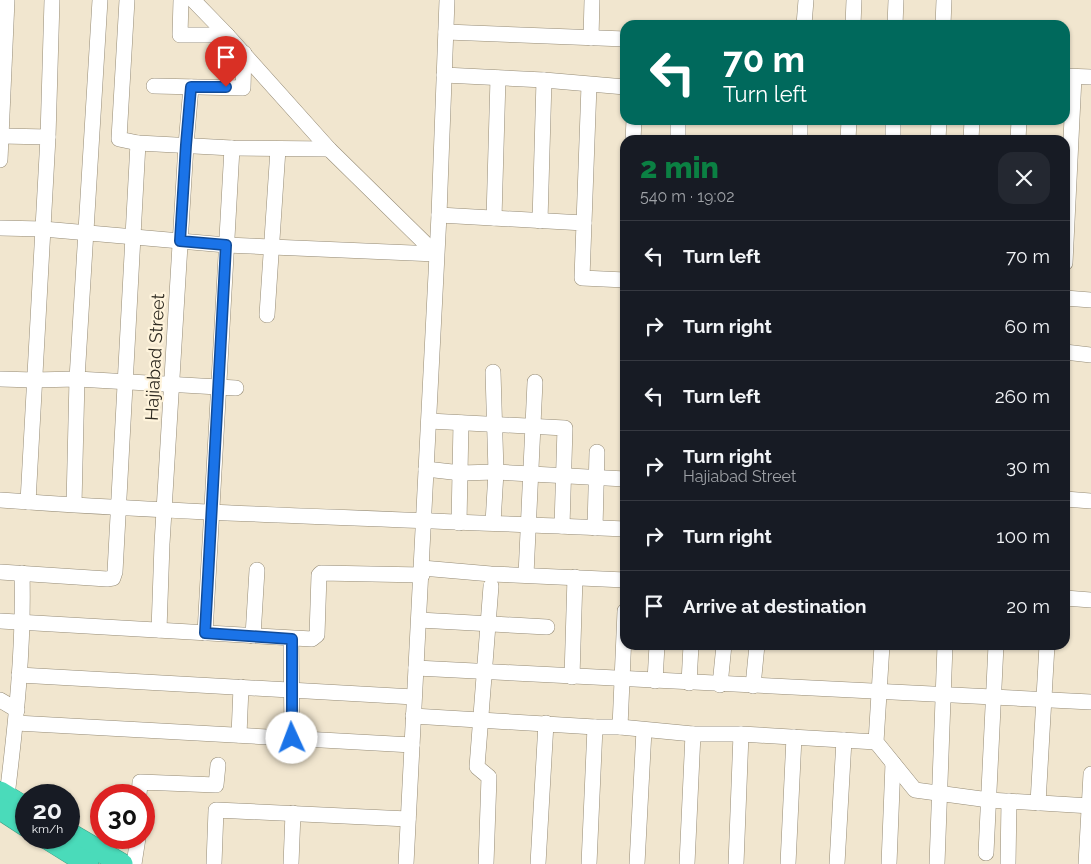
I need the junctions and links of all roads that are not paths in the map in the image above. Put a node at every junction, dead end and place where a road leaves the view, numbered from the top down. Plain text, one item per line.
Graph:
1 (7, 0) edge
2 (52, 0) edge
3 (100, 0) edge
4 (127, 0) edge
5 (181, 0) edge
6 (192, 0) edge
7 (447, 0) edge
8 (592, 0) edge
9 (806, 0) edge
10 (854, 0) edge
11 (896, 0) edge
12 (944, 0) edge
13 (804, 20) edge
14 (853, 20) edge
15 (895, 20) edge
16 (943, 20) edge
17 (446, 32) junction
18 (227, 35) junction
19 (590, 38) junction
20 (620, 39) edge
21 (244, 53) junction
22 (444, 75) junction
23 (1070, 76) edge
24 (498, 78) junction
25 (1091, 78) edge
26 (544, 80) junction
27 (589, 85) junction
28 (154, 86) dead end
29 (191, 87) junction
30 (620, 87) edge
31 (2, 136) junction
32 (48, 137) junction
33 (92, 139) junction
34 (118, 139) junction
35 (138, 143) junction
36 (186, 145) junction
37 (232, 148) junction
38 (278, 149) junction
39 (329, 149) junction
40 (0, 160) edge
41 (439, 215) junction
42 (494, 218) junction
43 (540, 221) junction
44 (584, 223) junction
45 (0, 228) edge
46 (43, 229) junction
47 (86, 234) junction
48 (133, 237) junction
49 (180, 241) junction
50 (226, 245) junction
51 (272, 247) junction
52 (436, 254) junction
53 (620, 280) edge
54 (1070, 298) edge
55 (1091, 300) edge
56 (267, 315) dead end
57 (1070, 353) edge
58 (1091, 355) edge
59 (493, 372) dead end
60 (0, 379) edge
61 (77, 379) junction
62 (34, 380) junction
63 (124, 382) junction
64 (535, 382) dead end
65 (172, 384) junction
66 (219, 387) junction
67 (236, 388) dead end
68 (428, 421) junction
69 (462, 423) junction
70 (495, 425) junction
71 (533, 427) junction
72 (597, 452) dead end
73 (426, 469) junction
74 (496, 472) junction
75 (461, 473) junction
76 (530, 475) junction
77 (563, 476) junction
78 (597, 478) junction
79 (620, 480) edge
80 (1070, 499) edge
81 (0, 500) edge
82 (1091, 501) edge
83 (28, 502) junction
84 (74, 504) junction
85 (117, 506) junction
86 (165, 509) junction
87 (212, 512) junction
88 (423, 522) junction
89 (459, 522) junction
90 (493, 524) junction
91 (528, 525) junction
92 (562, 526) junction
93 (595, 528) junction
94 (620, 529) edge
95 (257, 570) dead end
96 (422, 571) junction
97 (0, 572) edge
98 (22, 573) junction
99 (526, 575) junction
100 (575, 577) junction
101 (620, 580) edge
102 (490, 586) dead end
103 (1070, 598) edge
104 (1091, 600) edge
105 (419, 620) junction
106 (0, 622) edge
107 (23, 622) junction
108 (488, 624) junction
109 (547, 627) dead end
110 (158, 630) junction
111 (205, 633) junction
112 (253, 636) junction
113 (292, 639) junction
114 (623, 650) edge
115 (657, 650) edge
116 (691, 650) edge
117 (724, 650) edge
118 (757, 650) edge
119 (882, 650) edge
120 (945, 650) edge
121 (996, 650) edge
122 (1047, 650) edge
123 (416, 668) junction
124 (484, 672) junction
125 (19, 675) junction
126 (572, 677) junction
127 (622, 680) junction
128 (656, 681) junction
129 (689, 683) junction
130 (720, 685) junction
131 (753, 686) junction
132 (240, 687) junction
133 (291, 690) junction
134 (880, 692) junction
135 (944, 696) junction
136 (414, 697) junction
137 (994, 698) junction
138 (0, 700) edge
139 (1044, 700) junction
140 (1091, 702) edge
141 (16, 716) junction
142 (414, 716) junction
143 (480, 720) junction
144 (546, 723) junction
145 (595, 727) junction
146 (620, 727) junction
147 (644, 730) junction
148 (693, 734) junction
149 (742, 734) junction
150 (239, 735) junction
151 (794, 737) junction
152 (292, 738) junction
153 (844, 740) junction
154 (876, 742) junction
155 (412, 745) junction
156 (893, 763) junction
157 (218, 765) dead end
158 (1091, 774) edge
159 (140, 784) edge
160 (216, 785) junction
161 (940, 795) junction
162 (2, 799) edge
163 (989, 800) junction
164 (1009, 801) junction
165 (1038, 803) junction
166 (15, 804) edge
167 (1090, 805) edge
168 (216, 810) junction
169 (293, 812) junction
170 (15, 814) edge
171 (408, 819) junction
172 (80, 839) edge
173 (64, 849) edge
174 (136, 849) edge
175 (986, 853) dead end
176 (88, 864) edge
177 (122, 864) edge
178 (134, 864) edge
179 (214, 864) edge
180 (291, 864) edge
181 (406, 864) edge
182 (486, 864) edge
183 (538, 864) edge
184 (589, 864) edge
185 (637, 864) edge
186 (687, 864) edge
187 (736, 864) edge
188 (788, 864) edge
189 (837, 864) edge
190 (888, 864) edge
191 (937, 864) edge
192 (1008, 864) edge
193 (1086, 864) edge

1 - 31 street
2 - 32 street
3 - 33 street
4 - 34 street
5 - 18 street
6 - 18 street
7 - 17 street
8 - 19 street
9 - 13 street
10 - 14 street
11 - 15 street
12 - 16 street
17 - 19 street
17 - 22 street
18 - 21 street
19 - 20 street
21 - 29 street
21 - 39 street
22 - 24 street
22 - 41 street
23 - 25 street
24 - 26 street
24 - 42 street
26 - 27 street
26 - 43 street
27 - 30 street
27 - 44 street
28 - 29 street
29 - 36 street, Hajiabad Street
31 - 32 street
31 - 40 street
32 - 46 street
33 - 34 street
33 - 47 street
34 - 35 street
35 - 36 street
35 - 48 street
36 - 37 street
36 - 49 street, Hajiabad Street
37 - 38 street
37 - 50 street
38 - 39 street
38 - 51 street
39 - 52 street
41 - 42 street
41 - 52 street
42 - 43 street
43 - 44 street
44 - 53 street
45 - 46 street
46 - 47 street
46 - 62 street
47 - 48 street
47 - 61 street
48 - 49 street
48 - 63 street
49 - 50 street
49 - 65 street, Hajiabad Street
50 - 51 street
50 - 66 street
51 - 52 street
51 - 56 street
52 - 68 street
54 - 55 street
57 - 58 street
59 - 70 street
60 - 62 street
61 - 62 street
61 - 63 street
61 - 84 street
62 - 83 street
63 - 65 street
63 - 85 street
64 - 71 street
65 - 66 street
65 - 86 street, Hajiabad Street
66 - 67 street
66 - 87 street
68 - 69 street
68 - 73 street
69 - 70 street
69 - 75 street
70 - 71 street
70 - 74 street
71 - 76 street
71 - 77 street
72 - 78 street
73 - 75 street
73 - 88 street
74 - 75 street
74 - 76 street
74 - 90 street
75 - 89 street
76 - 77 street
76 - 91 street
77 - 78 street
77 - 92 street
78 - 79 street
78 - 93 street
80 - 82 street
81 - 83 street
83 - 84 street
84 - 85 street
85 - 86 street
85 - 98 street
86 - 87 street
86 - 110 street, Hajiabad Street
87 - 88 street
87 - 111 street
88 - 89 street
88 - 96 street
89 - 90 street
90 - 91 street
91 - 92 street
91 - 99 street
92 - 93 street
93 - 94 street
95 - 112 street
96 - 99 street
96 - 105 street
96 - 113 street
97 - 98 street
98 - 107 street
99 - 100 street
100 - 101 street
100 - 126 street
102 - 108 street
103 - 104 street
105 - 108 street
105 - 123 street
106 - 107 street
107 - 110 street
107 - 125 street
108 - 109 street
108 - 124 street
110 - 111 street
111 - 112 street
112 - 113 street
113 - 133 street
114 - 127 street
115 - 128 street
116 - 129 street
117 - 130 street
118 - 131 street
119 - 134 street
120 - 135 street
121 - 137 street
122 - 139 street
123 - 124 street
123 - 136 street
124 - 126 street
124 - 143 street
125 - 132 street
125 - 141 street
126 - 127 street
127 - 128 street
127 - 146 street
128 - 129 street
129 - 130 street
130 - 131 street
131 - 134 street
132 - 133 street
132 - 150 street
133 - 136 street
133 - 152 street
134 - 135 street
134 - 154 street
135 - 137 street
135 - 161 street
136 - 142 street
137 - 139 street
137 - 163 street
138 - 141 street
139 - 140 street
139 - 165 street
141 - 150 street
141 - 162 street
142 - 143 street
142 - 155 street
143 - 144 street
143 - 182 street
144 - 145 street
144 - 183 street
145 - 146 street
145 - 184 street
146 - 147 street
147 - 148 street
147 - 185 street
148 - 149 street
148 - 186 street
149 - 151 street
149 - 187 street
150 - 152 street
151 - 153 street
151 - 188 street
152 - 155 street
153 - 154 street
153 - 189 street
154 - 156 street
155 - 171 street
156 - 161 street
156 - 190 street
157 - 160 street
158 - 167 street
159 - 160 street
160 - 168 street
161 - 163 street
161 - 191 street
162 - 166 highway
162 - 170 highway
163 - 164 street
163 - 175 street
164 - 165 street
164 - 192 street
165 - 167 street
167 - 193 street
168 - 169 street
168 - 179 street
169 - 171 street
169 - 180 street
171 - 181 street
172 - 177 highway
173 - 176 highway
174 - 178 street

